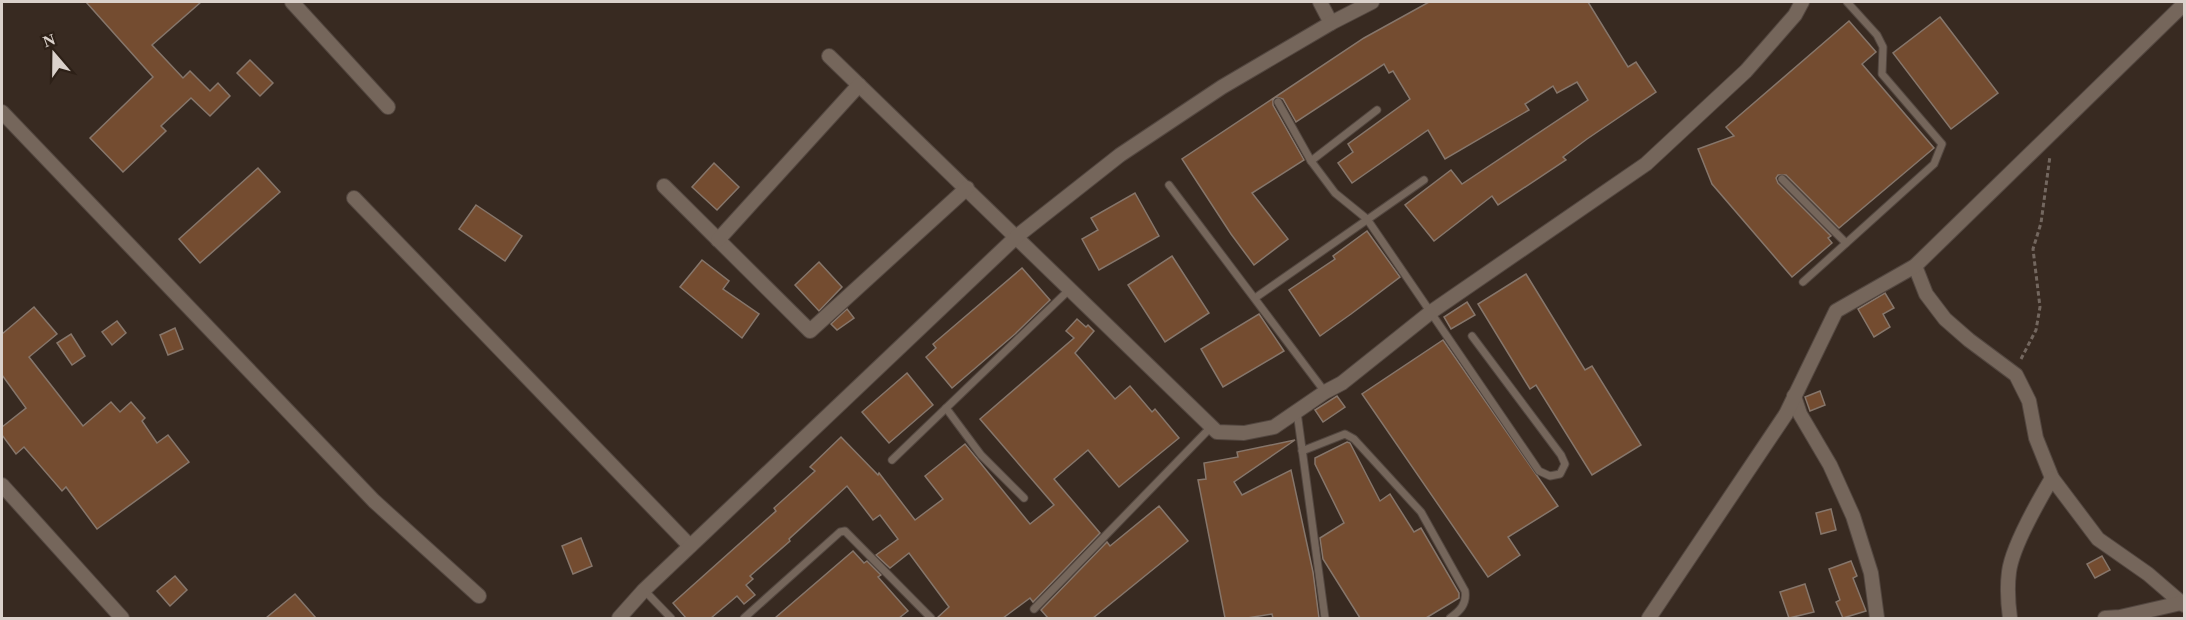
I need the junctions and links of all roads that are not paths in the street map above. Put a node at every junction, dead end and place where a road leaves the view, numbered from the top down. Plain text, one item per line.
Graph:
1 (292, 2) edge
2 (1320, 2) edge
3 (1372, 2) edge
4 (1802, 2) edge
5 (1847, 2) edge
6 (2184, 4) edge
7 (1331, 23) junction
8 (830, 56) dead end
9 (860, 85) junction
10 (1278, 102) dead end
11 (388, 107) dead end
12 (1377, 110) dead end
13 (2, 112) edge
14 (1311, 161) junction
15 (1782, 179) dead end
16 (1424, 180) dead end
17 (1169, 185) dead end
18 (664, 186) dead end
19 (967, 188) junction
20 (354, 198) dead end
21 (1367, 219) junction
22 (1016, 237) junction
23 (718, 240) junction
24 (1846, 243) junction
25 (1915, 266) junction
26 (1803, 282) dead end
27 (1070, 289) junction
28 (1255, 298) junction
29 (1431, 312) junction
30 (1472, 336) dead end
31 (1324, 392) junction
32 (1794, 396) junction
33 (946, 408) junction
34 (1297, 412) junction
35 (1212, 426) junction
36 (1302, 451) junction
37 (892, 459) dead end
38 (2052, 478) junction
39 (2, 485) edge
40 (1024, 498) dead end
41 (690, 546) junction
42 (644, 590) junction
43 (479, 596) dead end
44 (2183, 604) edge
45 (1034, 609) dead end
46 (122, 618) edge
47 (619, 618) edge
48 (671, 618) edge
49 (744, 618) edge
50 (928, 618) edge
51 (1325, 618) edge
52 (1450, 618) edge
53 (1649, 618) edge
54 (1877, 618) edge
55 (2010, 618) edge
56 (2105, 618) edge

1 - 11 street
2 - 7 street
3 - 7 street
4 - 29 street
5 - 24 lane
6 - 25 street
7 - 22 street
8 - 9 street
9 - 19 street
9 - 23 street
10 - 14 lane
12 - 14 lane
13 - 43 street
14 - 21 lane
15 - 24 lane
16 - 21 lane
17 - 28 lane
18 - 23 street
19 - 22 street
19 - 23 street
20 - 41 street
21 - 28 lane
21 - 29 lane
22 - 27 street
22 - 41 street
24 - 26 lane
25 - 32 street
25 - 38 street
27 - 33 lane
27 - 35 street
28 - 31 lane
29 - 30 lane
29 - 31 street
31 - 34 street
32 - 53 street
32 - 54 street
33 - 37 lane
33 - 40 lane
34 - 35 street
34 - 36 lane
35 - 45 lane
36 - 51 lane
36 - 52 lane
38 - 44 street
38 - 55 street
39 - 46 street
41 - 42 street
42 - 47 street
42 - 48 lane
44 - 56 street
49 - 50 lane

